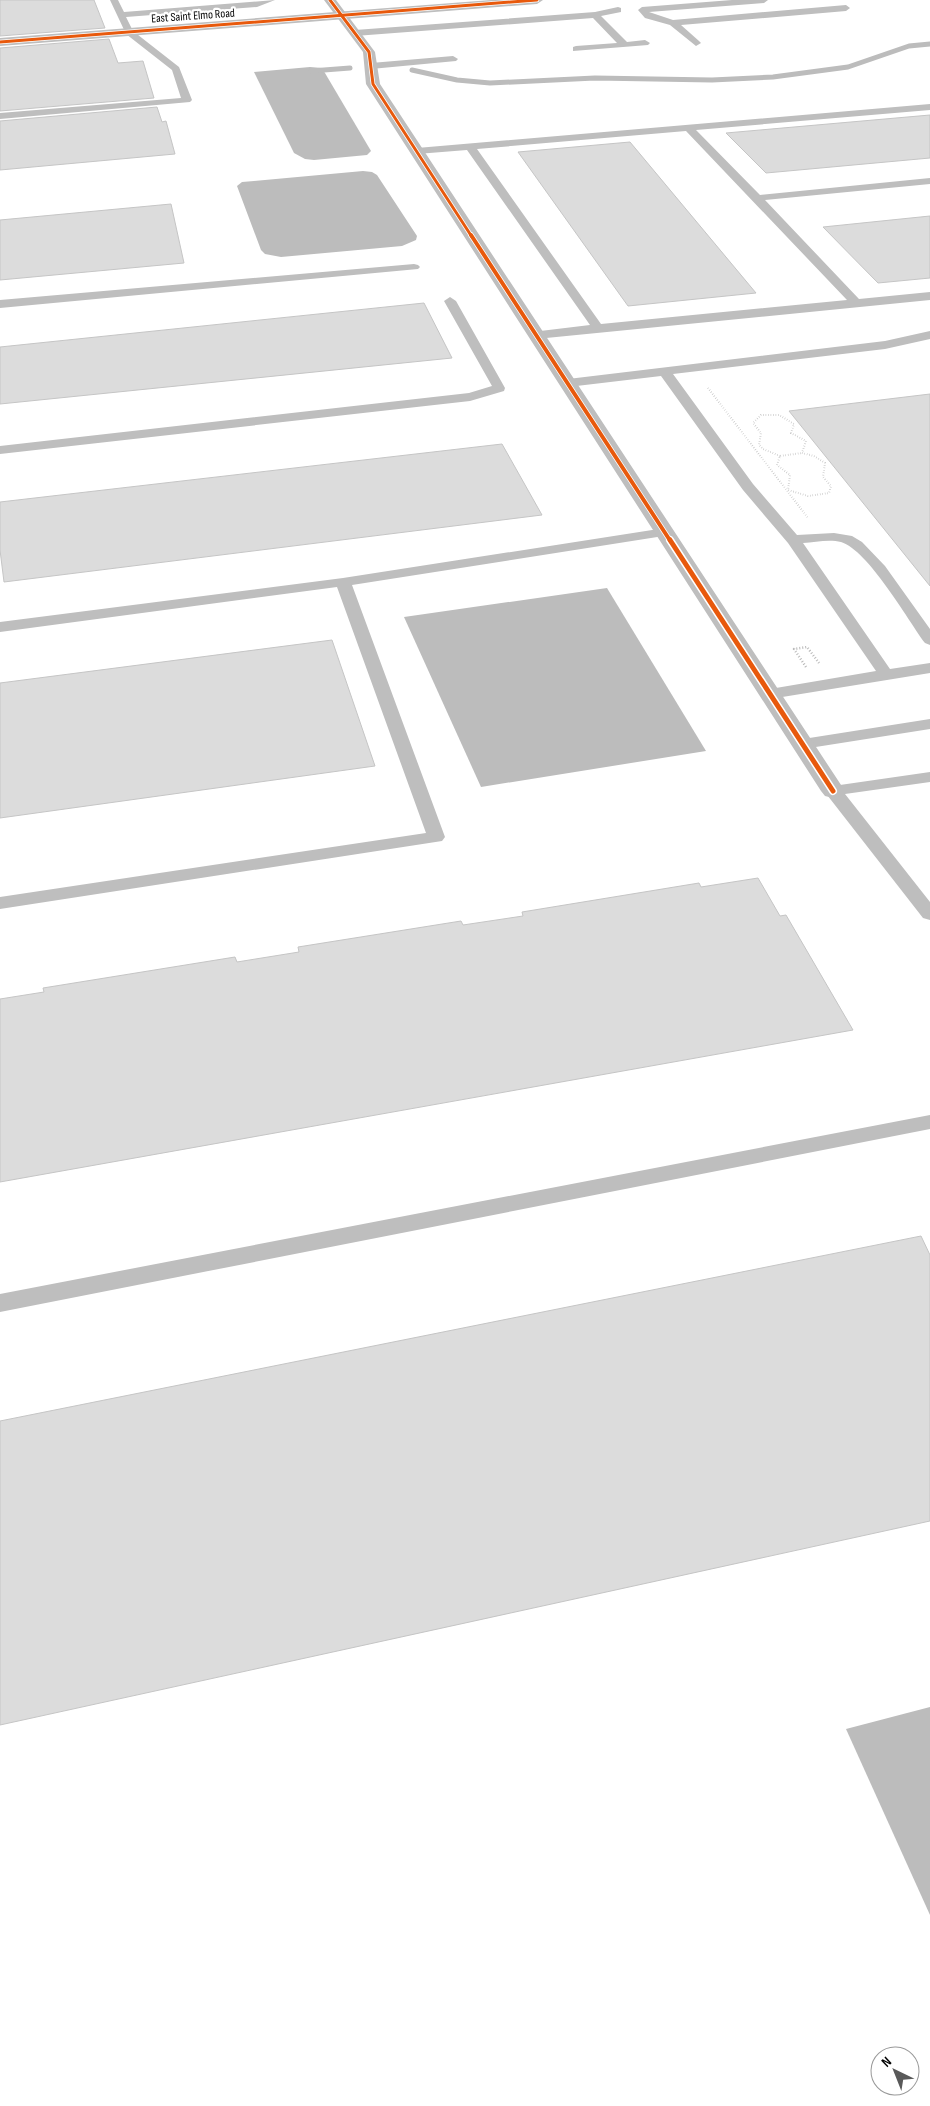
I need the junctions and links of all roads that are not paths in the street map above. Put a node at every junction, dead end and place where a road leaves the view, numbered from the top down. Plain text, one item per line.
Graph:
1 (114, 0) edge
2 (272, 0) edge
3 (330, 0) edge
4 (537, 0) edge
5 (764, 0) edge
6 (835, 0) edge
7 (608, 2) dead end
8 (630, 10) junction
9 (120, 14) junction
10 (595, 15) junction
11 (341, 16) junction
12 (673, 23) junction
13 (129, 32) junction
14 (355, 34) junction
15 (0, 42) edge
16 (645, 43) dead end
17 (696, 43) dead end
18 (625, 45) junction
19 (576, 49) dead end
20 (453, 59) dead end
21 (371, 66) junction
22 (930, 107) edge
23 (0, 116) edge
24 (688, 128) junction
25 (470, 147) junction
26 (417, 151) junction
27 (930, 181) edge
28 (757, 198) junction
29 (414, 267) dead end
30 (930, 296) edge
31 (450, 301) dead end
32 (856, 303) junction
33 (0, 304) edge
34 (598, 328) junction
35 (536, 335) junction
36 (930, 335) edge
37 (666, 373) junction
38 (568, 383) junction
39 (0, 450) edge
40 (665, 532) junction
41 (793, 540) junction
42 (343, 582) junction
43 (0, 627) edge
44 (930, 640) edge
45 (930, 668) edge
46 (886, 674) junction
47 (770, 694) junction
48 (930, 724) edge
49 (803, 744) junction
50 (930, 778) edge
51 (834, 791) junction
52 (0, 902) edge
53 (930, 914) edge
54 (930, 1122) edge
55 (0, 1302) edge

1 - 9 lane
2 - 9 lane
3 - 11 street
4 - 11 street, East Saint Elmo Road
5 - 8 lane
6 - 12 lane
7 - 8 lane
8 - 10 lane
8 - 12 lane
9 - 13 lane
10 - 14 lane
10 - 18 lane
11 - 13 street, East Saint Elmo Road
11 - 14 street
12 - 17 lane
13 - 15 street, East Saint Elmo Road
13 - 23 lane
14 - 21 street
16 - 18 lane
18 - 19 lane
20 - 21 lane
21 - 26 street
22 - 24 lane
24 - 25 lane
24 - 28 lane
25 - 26 lane
25 - 34 lane
26 - 35 street
27 - 28 lane
28 - 32 lane
29 - 33 lane
30 - 32 lane
31 - 39 lane
32 - 34 lane
34 - 35 lane
35 - 38 street
36 - 37 lane
37 - 38 lane
37 - 41 lane
38 - 40 street
40 - 42 lane
40 - 47 street
41 - 44 lane
41 - 46 lane
42 - 43 lane
42 - 52 lane
45 - 46 lane
46 - 47 lane
47 - 49 street
48 - 49 lane
49 - 51 street
50 - 51 lane
51 - 53 lane
54 - 55 lane

